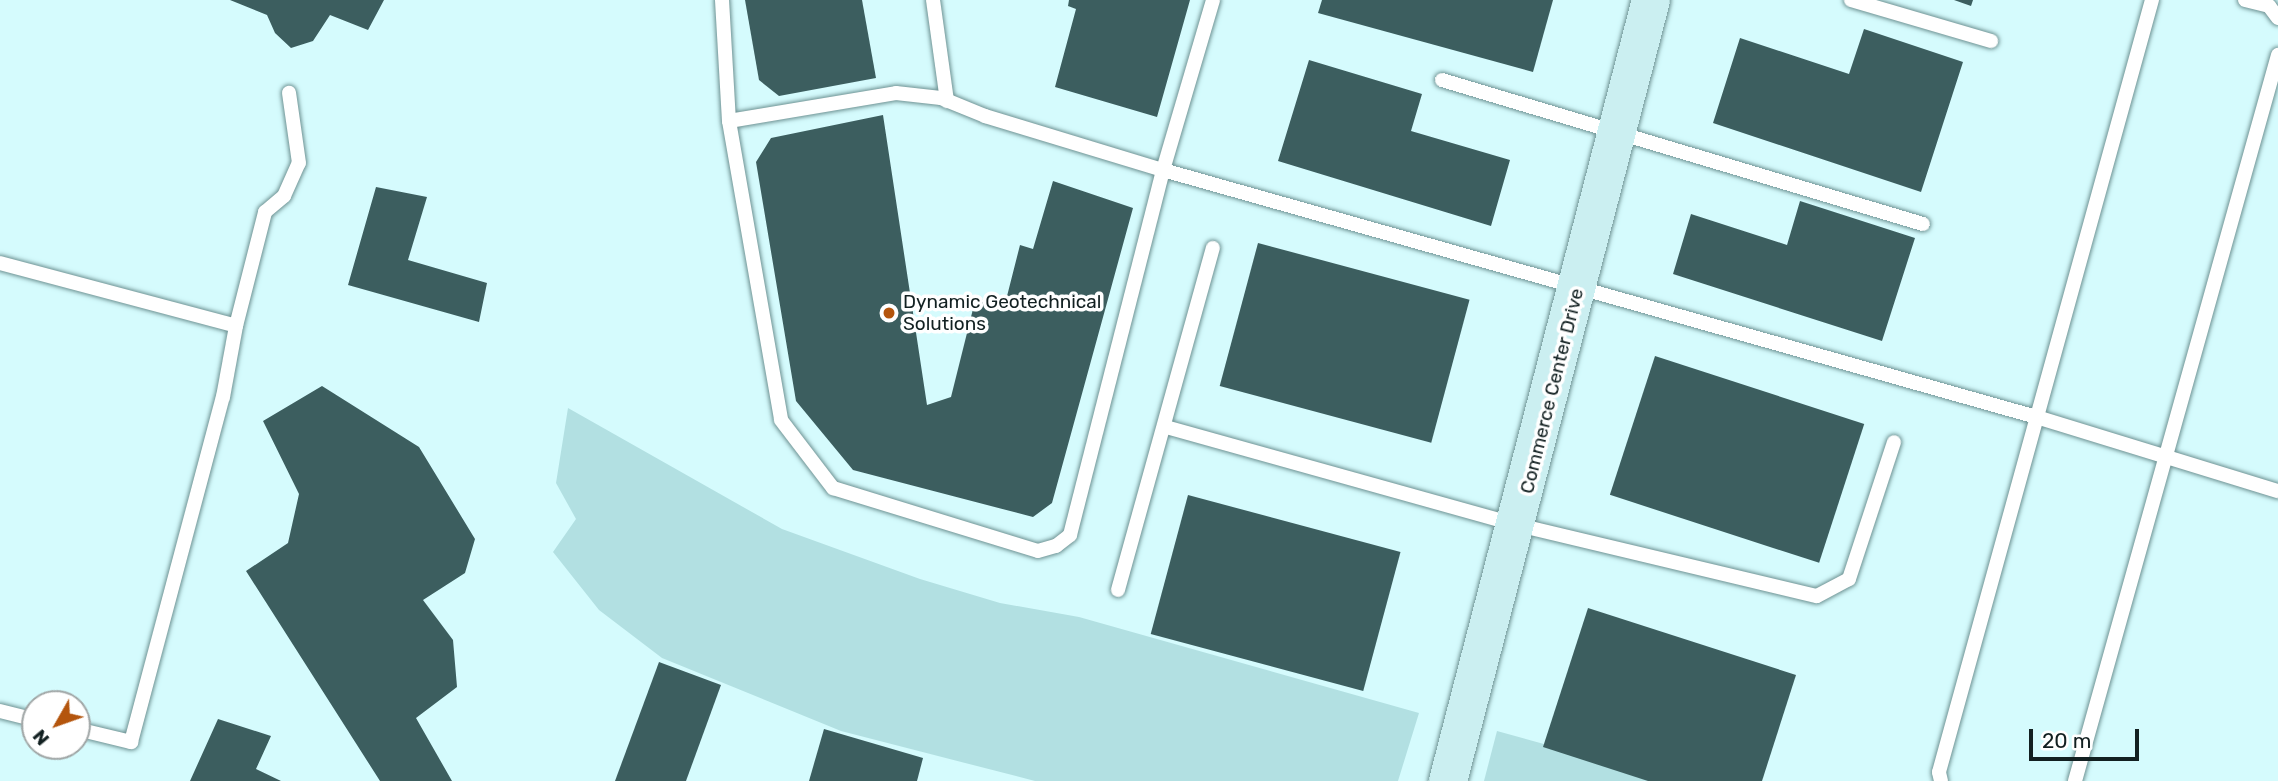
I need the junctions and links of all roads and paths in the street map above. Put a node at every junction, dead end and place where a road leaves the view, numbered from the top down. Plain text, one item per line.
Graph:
1 (722, 0) edge
2 (933, 0) edge
3 (1213, 0) edge
4 (1651, 0) edge
5 (1851, 0) edge
6 (2152, 0) edge
7 (2245, 0) edge
8 (2278, 18) edge
9 (1991, 41) dead end
10 (2278, 55) edge
11 (1442, 80) dead end
12 (289, 93) dead end
13 (947, 101) junction
14 (729, 121) junction
15 (1618, 131) junction
16 (1163, 170) junction
17 (1923, 224) dead end
18 (1213, 248) dead end
19 (0, 263) edge
20 (1578, 287) junction
21 (236, 326) junction
22 (2040, 418) junction
23 (1166, 427) junction
24 (1894, 442) dead end
25 (2165, 457) junction
26 (2278, 491) edge
27 (1518, 525) junction
28 (1118, 590) dead end
29 (0, 711) edge
30 (21, 716) edge
31 (91, 732) edge
32 (1448, 781) edge
33 (1941, 781) edge
34 (2075, 781) edge

1 - 14 lane
2 - 13 lane
3 - 16 lane
4 - 15 street, Commerce Center Drive
5 - 9 lane
6 - 22 lane
7 - 8 lane
10 - 25 lane
11 - 15 lane
12 - 21 lane
13 - 14 lane
13 - 16 lane
14 - 16 lane
15 - 17 lane
15 - 20 street, Commerce Center Drive
16 - 20 lane
18 - 23 lane
19 - 21 lane
20 - 22 lane
20 - 27 street, Commerce Center Drive
21 - 31 lane
22 - 25 lane
22 - 33 lane
23 - 27 lane
23 - 28 lane
24 - 27 lane
25 - 26 lane
25 - 34 lane
27 - 32 street, Commerce Center Drive
29 - 30 lane

